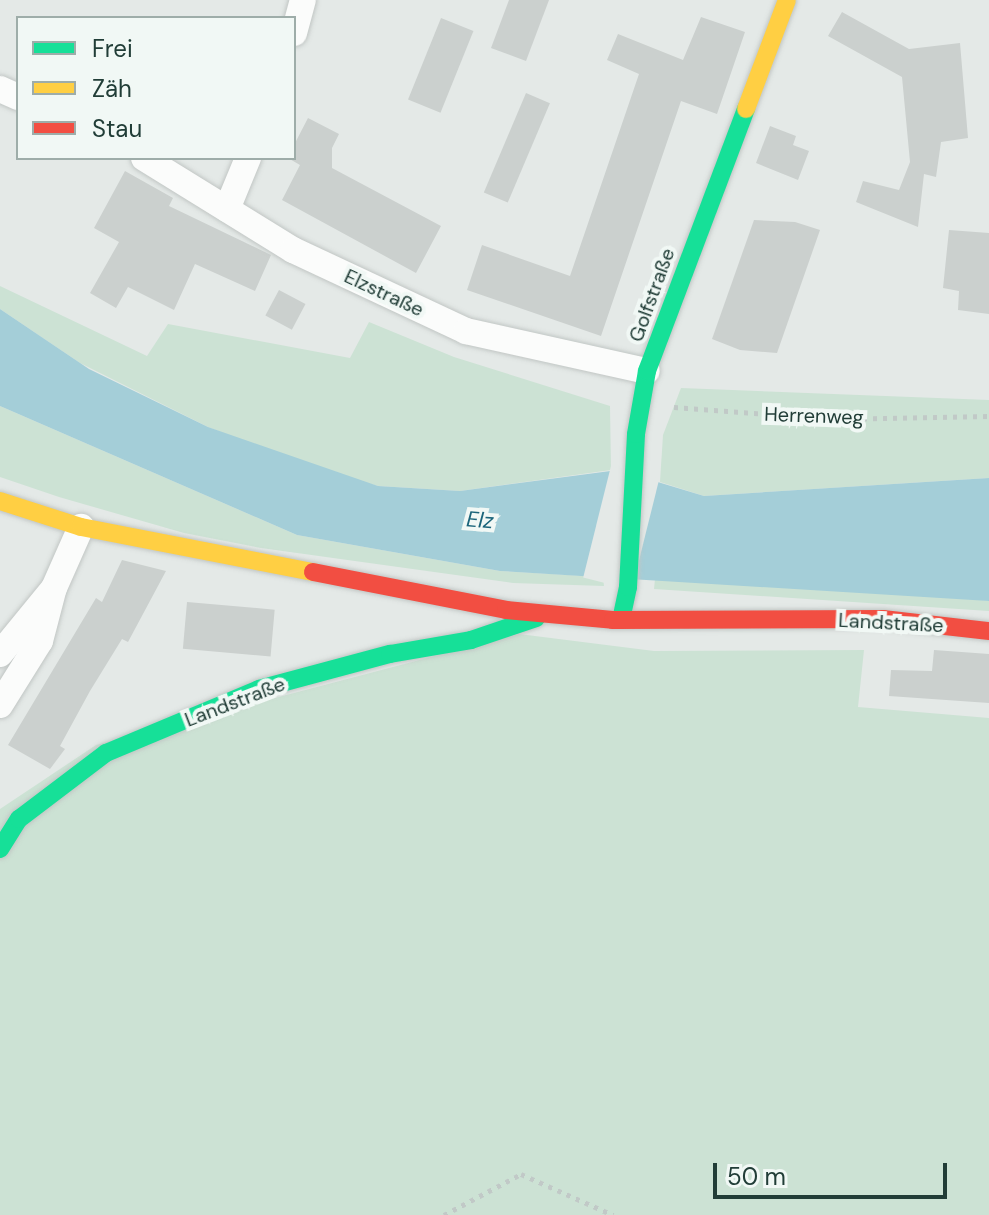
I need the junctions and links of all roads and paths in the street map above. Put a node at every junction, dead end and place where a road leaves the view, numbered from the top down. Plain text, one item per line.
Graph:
1 (303, 0) edge
2 (787, 0) edge
3 (296, 26) edge
4 (147, 160) edge
5 (247, 160) edge
6 (227, 209) junction
7 (647, 371) junction
8 (640, 405) junction
9 (989, 416) edge
10 (0, 501) edge
11 (81, 527) junction
12 (54, 588) junction
13 (553, 613) junction
14 (621, 620) junction
15 (989, 631) edge
16 (0, 654) edge
17 (0, 705) edge
18 (0, 849) edge
19 (609, 1214) edge
20 (444, 1215) edge

1 - 3 street
2 - 7 street, Golfstraße
4 - 6 street, Elzstraße
5 - 6 street
6 - 7 street, Elzstraße
7 - 8 street, Golfstraße
8 - 9 path, Herrenweg
8 - 14 street, Golfstraße
10 - 11 street, Landstraße
11 - 12 street
11 - 13 street, Landstraße
12 - 16 street
12 - 17 street
13 - 14 street, Landstraße
13 - 18 street, Landstraße
14 - 15 street, Landstraße
19 - 20 path

